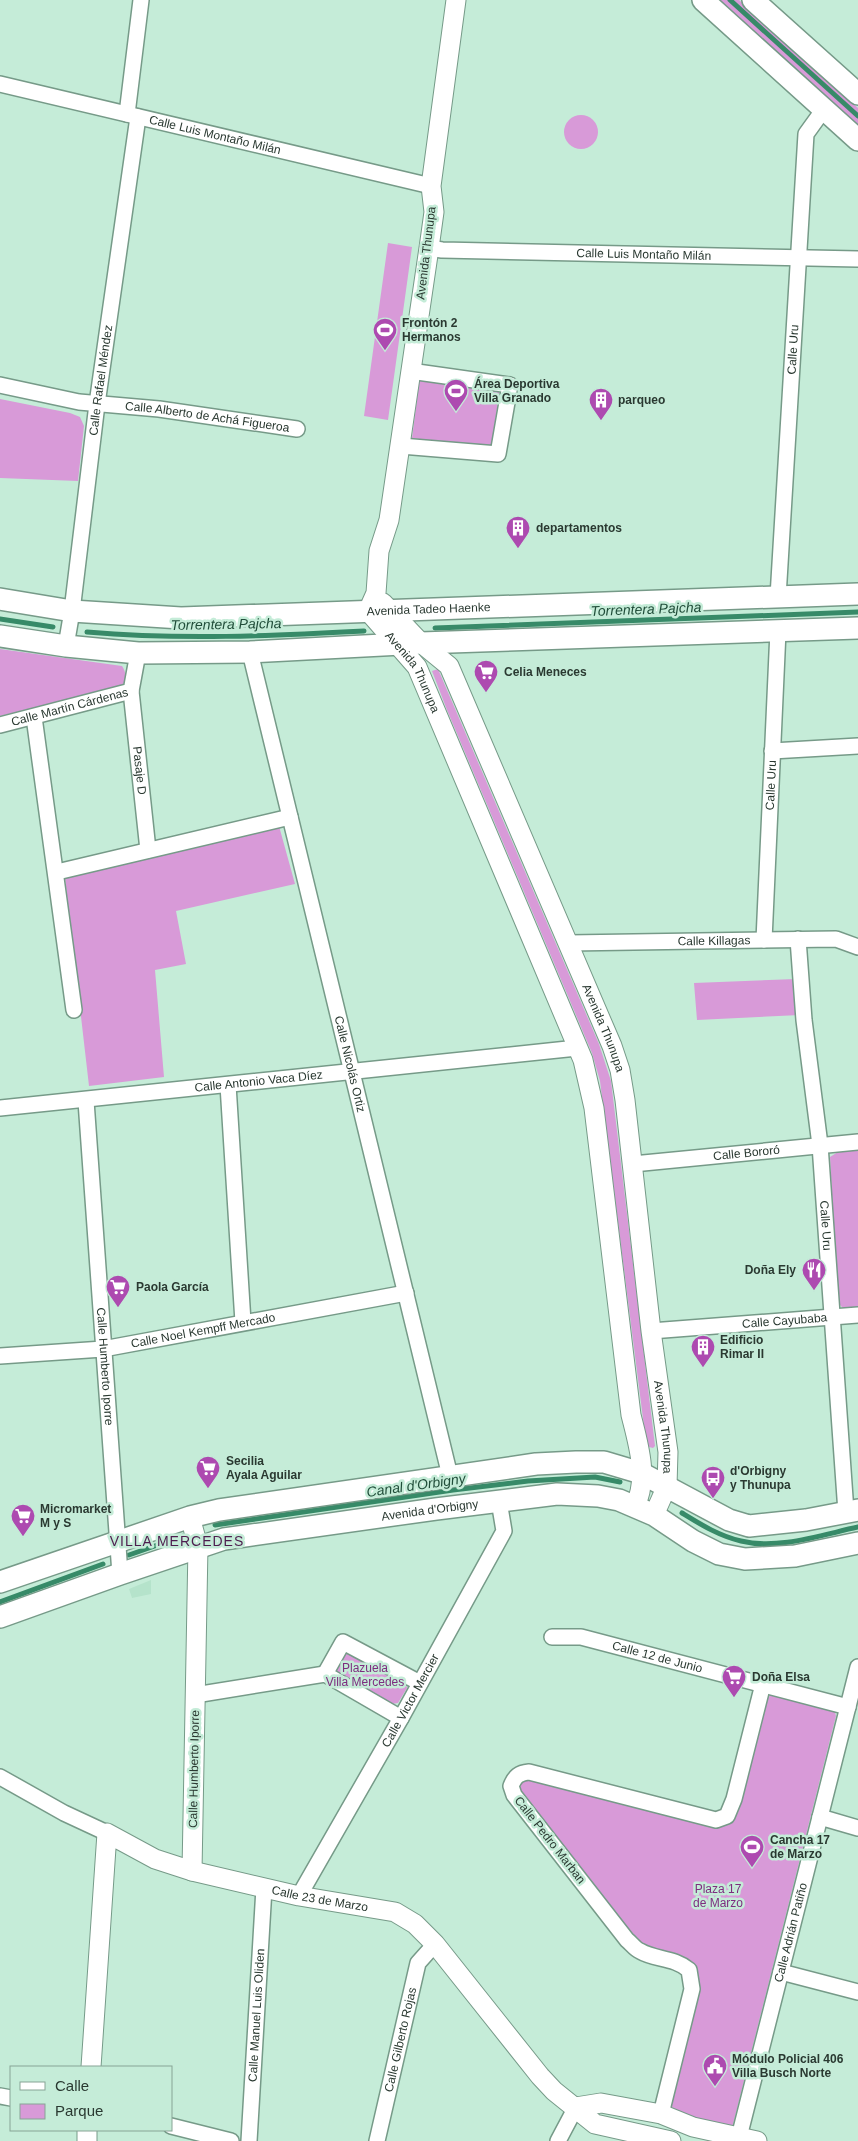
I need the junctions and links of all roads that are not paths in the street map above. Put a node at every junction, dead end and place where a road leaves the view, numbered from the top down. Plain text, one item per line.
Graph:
1 (141, 0) edge
2 (456, 0) edge
3 (703, 0) edge
4 (754, 0) edge
5 (0, 84) edge
6 (858, 94) edge
7 (824, 109) junction
8 (133, 116) junction
9 (858, 140) edge
10 (431, 186) junction
11 (429, 248) junction
12 (799, 258) junction
13 (858, 259) edge
14 (410, 371) junction
15 (0, 385) edge
16 (97, 404) junction
17 (297, 429) dead end
18 (401, 446) junction
19 (858, 594) edge
20 (778, 597) junction
21 (0, 599) edge
22 (377, 605) junction
23 (72, 615) junction
24 (858, 628) edge
25 (778, 631) junction
26 (0, 636) edge
27 (66, 642) junction
28 (421, 643) junction
29 (397, 645) junction
30 (250, 652) junction
31 (138, 653) junction
32 (132, 691) junction
33 (34, 717) junction
34 (0, 725) edge
35 (858, 746) edge
36 (772, 751) junction
37 (290, 817) junction
38 (148, 850) junction
39 (57, 872) junction
40 (798, 938) junction
41 (764, 940) junction
42 (569, 943) junction
43 (858, 947) edge
44 (74, 1010) dead end
45 (577, 1048) junction
46 (352, 1072) junction
47 (228, 1085) junction
48 (86, 1100) junction
49 (0, 1108) edge
50 (858, 1142) edge
51 (820, 1145) junction
52 (633, 1164) junction
53 (406, 1293) junction
54 (858, 1315) edge
55 (831, 1317) junction
56 (243, 1322) junction
57 (651, 1331) junction
58 (103, 1350) junction
59 (0, 1356) edge
60 (641, 1472) junction
61 (450, 1476) junction
62 (667, 1486) junction
63 (499, 1501) junction
64 (635, 1506) junction
65 (852, 1511) edge
66 (654, 1515) junction
67 (190, 1518) junction
68 (116, 1542) junction
69 (858, 1543) edge
70 (198, 1546) junction
71 (120, 1574) junction
72 (0, 1582) edge
73 (0, 1617) edge
74 (552, 1637) dead end
75 (325, 1674) junction
76 (857, 1677) edge
77 (420, 1683) junction
78 (763, 1684) junction
79 (195, 1696) junction
80 (848, 1707) junction
81 (402, 1718) junction
82 (0, 1777) edge
83 (820, 1817) junction
84 (858, 1828) edge
85 (107, 1833) junction
86 (192, 1871) junction
87 (264, 1888) junction
88 (299, 1896) junction
89 (435, 1944) junction
90 (781, 1972) junction
91 (858, 1992) edge
92 (91, 2066) edge
93 (576, 2107) junction
94 (661, 2114) junction
95 (172, 2126) edge
96 (745, 2140) edge
97 (231, 2141) edge
98 (248, 2141) edge
99 (376, 2141) edge
100 (558, 2141) edge
101 (671, 2141) edge

1 - 8 street, Calle Rafael Méndez
2 - 10 street, Avenida Thunupa
3 - 7 main road
4 - 6 main road
5 - 8 street, Calle Luis Montaño Milán
7 - 9 main road
7 - 12 street, Calle Uru
8 - 10 street, Calle Luis Montaño Milán
8 - 16 street, Calle Rafael Méndez
10 - 11 street, Avenida Thunupa
11 - 12 street, Calle Luis Montaño Milán
11 - 14 street, Avenida Thunupa
12 - 13 street, Calle Luis Montaño Milán
12 - 20 street, Calle Uru
14 - 18 street, Avenida Thunupa
14 - 18 street
15 - 16 street, Calle Alberto de Achá Figueroa
16 - 17 street, Calle Alberto de Achá Figueroa
16 - 23 street, Calle Rafael Méndez
18 - 22 street, Avenida Thunupa
19 - 20 main road, Avenida Tadeo Haenke
20 - 22 main road, Avenida Tadeo Haenke
21 - 23 main road, Avenida Tadeo Haenke
22 - 23 main road, Avenida Tadeo Haenke
22 - 28 street, Avenida Thunupa
22 - 29 street, Avenida Thunupa
23 - 27 street, Calle Rafael Méndez
24 - 25 main road
25 - 28 main road
25 - 36 street, Calle Uru
26 - 27 main road
27 - 31 main road
28 - 29 main road
28 - 42 street, Avenida Thunupa
29 - 30 main road
29 - 45 street, Avenida Thunupa
30 - 31 main road
30 - 37 street, Calle Nicolás Ortiz
31 - 32 street, Calle Martín Cárdenas
32 - 33 street, Calle Martín Cárdenas
32 - 38 street, Pasaje D
33 - 34 street, Calle Martín Cárdenas
33 - 39 street
35 - 36 street
36 - 41 street, Calle Uru
37 - 38 street
37 - 46 street, Calle Nicolás Ortiz
38 - 39 street
39 - 44 street
40 - 41 street, Calle Killagas
40 - 43 street, Calle Killagas
40 - 51 street, Calle Uru
41 - 42 street, Calle Killagas
42 - 52 street, Avenida Thunupa
45 - 46 street, Calle Antonio Vaca Díez
45 - 60 street, Avenida Thunupa
46 - 47 street, Calle Antonio Vaca Díez
46 - 53 street, Calle Nicolás Ortiz
47 - 48 street, Calle Antonio Vaca Díez
47 - 56 street
48 - 49 street, Calle Antonio Vaca Díez
48 - 58 street, Calle Humberto Iporre
50 - 51 street, Calle Bororó
51 - 52 street, Calle Bororó
51 - 55 street, Calle Uru
52 - 57 street, Avenida Thunupa
53 - 56 street, Calle Noel Kempff Mercado
53 - 61 street, Calle Nicolás Ortiz
54 - 55 street, Calle Cayubaba
55 - 57 street, Calle Cayubaba
55 - 65 street, Calle Uru
56 - 58 street, Calle Noel Kempff Mercado
57 - 62 street, Avenida Thunupa
58 - 59 street, Calle Noel Kempff Mercado
58 - 68 street, Calle Humberto Iporre
60 - 61 main road
60 - 62 main road
60 - 64 street, Avenida Thunupa
61 - 67 main road
62 - 65 main road
62 - 66 street, Avenida Thunupa
63 - 64 main road, Avenida d'Orbigny
63 - 70 main road, Avenida d'Orbigny
63 - 77 street, Calle Victor Mercier
64 - 66 main road, Avenida d'Orbigny
66 - 69 main road, Avenida d'Orbigny
67 - 68 main road
67 - 70 street, Calle Humberto Iporre
68 - 71 street, Calle Humberto Iporre
68 - 72 main road
70 - 71 main road, Avenida d'Orbigny
70 - 79 street, Calle Humberto Iporre
71 - 73 main road, Avenida d'Orbigny
74 - 78 street, Calle 12 de Junio
75 - 77 street
75 - 79 street
75 - 81 street
76 - 80 street, Calle Adrián Patiño
77 - 81 street, Calle Victor Mercier
78 - 80 street, Calle 12 de Junio
78 - 94 street, Calle Pedro Marban
79 - 86 street, Calle Humberto Iporre
80 - 83 street, Calle Adrián Patiño
81 - 88 street, Calle Victor Mercier
82 - 85 street, Calle 23 de Marzo
83 - 84 street
83 - 90 street, Calle Adrián Patiño
85 - 86 street, Calle 23 de Marzo
85 - 92 street
86 - 87 street, Calle 23 de Marzo
87 - 88 street, Calle 23 de Marzo
87 - 98 street, Calle Manuel Luis Oliden
88 - 89 street, Calle 23 de Marzo
89 - 93 street, Calle 23 de Marzo
89 - 99 street, Calle Gilberto Rojas
90 - 91 street
90 - 96 street, Calle Adrián Patiño
93 - 94 street
93 - 100 street
93 - 101 street, Calle 23 de Marzo
94 - 96 street
95 - 97 street

